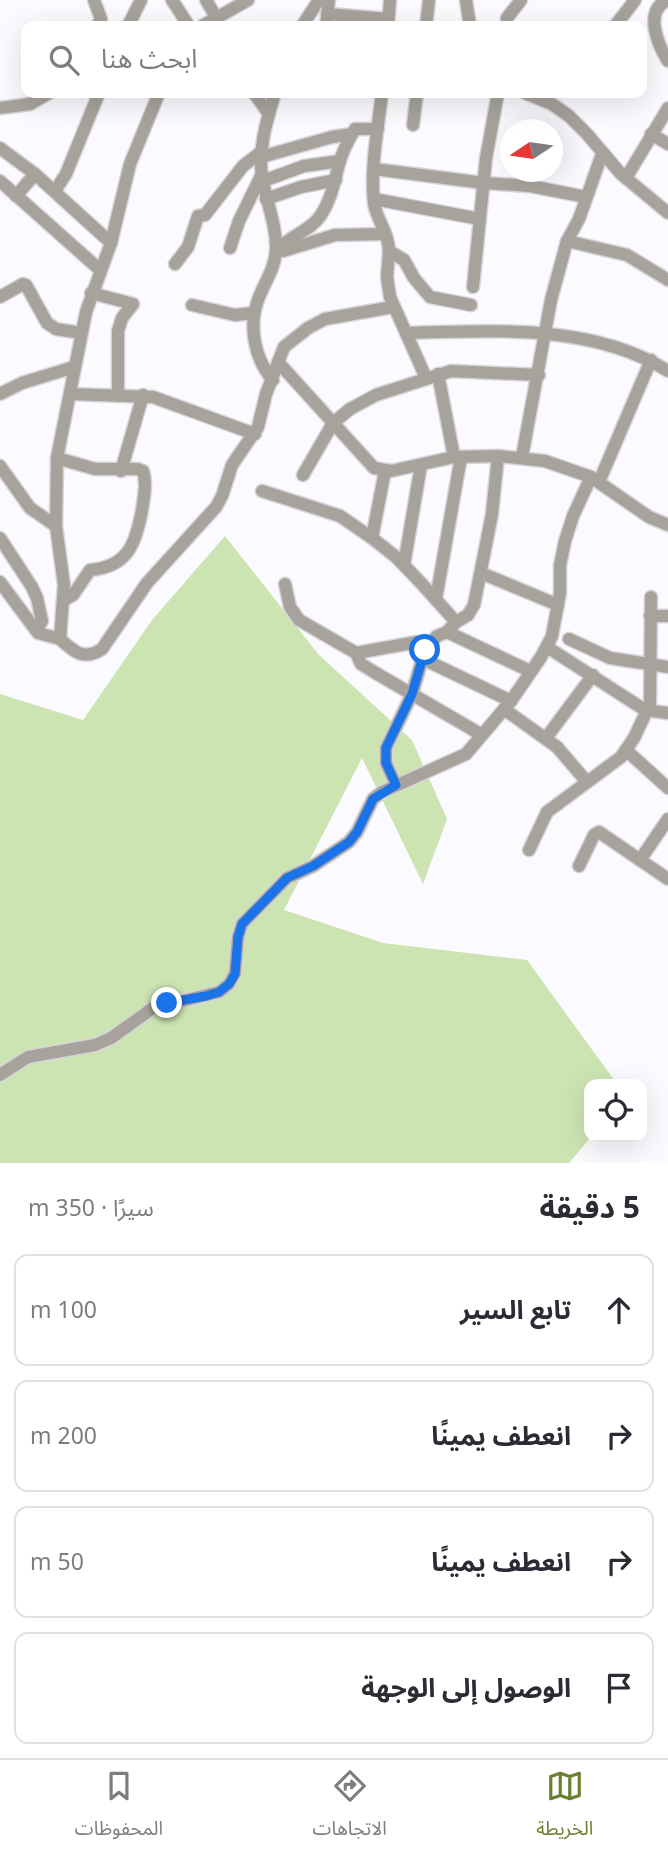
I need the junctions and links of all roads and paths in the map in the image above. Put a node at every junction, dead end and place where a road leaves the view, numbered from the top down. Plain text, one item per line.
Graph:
1 (94, 0) edge
2 (141, 0) edge
3 (172, 0) edge
4 (206, 0) edge
5 (248, 0) edge
6 (319, 0) edge
7 (329, 0) edge
8 (390, 0) edge
9 (429, 0) edge
10 (466, 0) edge
11 (521, 0) edge
12 (637, 0) edge
13 (668, 0) edge
14 (655, 12) junction
15 (327, 20) edge
16 (100, 21) edge
17 (130, 21) edge
18 (186, 21) edge
19 (209, 21) edge
20 (212, 21) edge
21 (305, 21) edge
22 (347, 21) edge
23 (388, 21) edge
24 (427, 21) edge
25 (469, 21) edge
26 (507, 21) edge
27 (619, 21) edge
28 (668, 61) edge
29 (40, 98) edge
30 (97, 98) edge
31 (157, 98) edge
32 (258, 98) edge
33 (274, 98) edge
34 (381, 98) edge
35 (416, 98) edge
36 (497, 98) edge
37 (537, 98) edge
38 (0, 108) edge
39 (668, 108) edge
40 (269, 114) junction
41 (413, 125) dead end
42 (378, 129) junction
43 (352, 134) junction
44 (651, 134) junction
45 (668, 144) edge
46 (0, 148) edge
47 (602, 154) junction
48 (261, 155) junction
49 (340, 161) junction
50 (374, 169) junction
51 (35, 174) junction
52 (262, 178) junction
53 (626, 178) junction
54 (335, 180) junction
55 (0, 181) edge
56 (484, 183) junction
57 (55, 191) junction
58 (16, 196) junction
59 (586, 197) junction
60 (267, 199) junction
61 (374, 199) junction
62 (668, 213) edge
63 (480, 219) junction
64 (385, 234) junction
65 (567, 242) junction
66 (111, 243) junction
67 (230, 248) dead end
68 (389, 251) junction
69 (276, 253) junction
70 (175, 264) dead end
71 (100, 271) junction
72 (668, 280) edge
73 (472, 287) dead end
74 (91, 293) junction
75 (0, 297) edge
76 (192, 305) dead end
77 (471, 305) dead end
78 (393, 307) junction
79 (254, 313) junction
80 (80, 333) junction
81 (406, 333) junction
82 (546, 333) junction
83 (651, 360) junction
84 (278, 362) junction
85 (74, 367) junction
86 (668, 371) edge
87 (539, 375) junction
88 (432, 376) junction
89 (273, 380) junction
90 (0, 394) edge
91 (70, 394) junction
92 (143, 395) junction
93 (118, 396) junction
94 (333, 423) junction
95 (255, 434) junction
96 (498, 456) junction
97 (57, 457) junction
98 (458, 457) junction
99 (522, 457) junction
100 (421, 465) junction
101 (0, 466) edge
102 (121, 471) junction
103 (386, 471) junction
104 (303, 475) dead end
105 (595, 480) junction
106 (262, 491) dead end
107 (668, 525) edge
108 (56, 526) junction
109 (0, 538) edge
110 (372, 538) junction
111 (404, 565) junction
112 (481, 573) junction
113 (0, 582) edge
114 (285, 584) dead end
115 (650, 597) dead end
116 (436, 599) junction
117 (64, 600) junction
118 (558, 605) junction
119 (650, 616) junction
120 (668, 616) edge
121 (451, 627) junction
122 (36, 630) junction
123 (60, 639) junction
124 (569, 639) dead end
125 (428, 645) junction
126 (547, 647) junction
127 (356, 653) junction
128 (424, 659) junction
129 (650, 665) junction
130 (668, 667) edge
131 (530, 671) junction
132 (593, 675) junction
133 (412, 694) junction
134 (508, 705) junction
135 (645, 710) junction
136 (668, 713) edge
137 (482, 735) junction
138 (547, 738) junction
139 (627, 751) junction
140 (587, 782) junction
141 (396, 785) junction
142 (668, 788) edge
143 (668, 819) edge
144 (529, 850) dead end
145 (640, 860) junction
146 (579, 866) dead end
147 (668, 878) edge
148 (0, 1075) edge

1 - 16 street
2 - 17 street
3 - 18 street
4 - 19 street
5 - 20 street
6 - 21 street
7 - 15 street
8 - 23 street
9 - 24 street
10 - 25 street
11 - 26 street
12 - 14 street
12 - 27 street
13 - 14 street
14 - 28 street
15 - 22 street
29 - 38 street
30 - 57 street
31 - 66 street
32 - 40 street
33 - 40 street
34 - 42 street
35 - 41 street
36 - 56 street
37 - 47 street
39 - 44 street
40 - 48 street
42 - 43 street
42 - 50 street
43 - 48 street
43 - 49 street
44 - 45 street
44 - 53 street
46 - 51 street
47 - 53 street
47 - 59 street
48 - 52 street
48 - 70 street
49 - 52 street
49 - 54 street
50 - 56 street
50 - 61 street
51 - 57 street
51 - 58 street
52 - 60 street
52 - 67 street
53 - 62 street
54 - 60 street
54 - 69 street
55 - 58 street
56 - 59 street
56 - 63 street
57 - 66 street
58 - 71 street
59 - 65 street
60 - 69 street
61 - 63 street
61 - 64 street
63 - 73 street
64 - 68 street
64 - 69 street
65 - 72 street
65 - 82 street
66 - 71 street
68 - 77 street
68 - 78 street
69 - 79 street
71 - 74 street
74 - 80 street
74 - 93 street
75 - 80 street
76 - 79 street
78 - 81 street
78 - 84 street
79 - 89 street
80 - 85 street
81 - 82 street
81 - 88 street
82 - 83 street
82 - 87 street
83 - 86 street
83 - 105 street
84 - 89 street
84 - 94 street
85 - 90 street
85 - 91 street
87 - 88 street
87 - 99 street
88 - 94 street
88 - 98 street
89 - 95 street
91 - 93 street
91 - 97 street
92 - 93 street
92 - 95 street
92 - 102 street
94 - 103 street
94 - 104 street
95 - 123 street
96 - 98 street
96 - 99 street
96 - 112 street
97 - 102 street
97 - 108 street
98 - 100 street
98 - 116 street
99 - 105 street
100 - 103 street
100 - 111 street
101 - 108 street
102 - 117 street
103 - 110 street
105 - 107 street
105 - 118 street
106 - 110 street
108 - 117 street
109 - 122 street
110 - 111 street
111 - 116 street
112 - 118 street
112 - 121 street
113 - 122 street
114 - 127 street
115 - 119 street
116 - 121 street
117 - 123 street
118 - 126 street
119 - 120 street
119 - 129 street
121 - 125 street
121 - 131 street
122 - 123 street
124 - 129 street
125 - 127 street
125 - 128 street
126 - 131 street
126 - 132 street
127 - 133 street
128 - 133 street
128 - 134 street
129 - 130 street
129 - 135 street
131 - 134 street
132 - 135 street
132 - 138 street
133 - 137 street
133 - 141 street
134 - 137 street
134 - 138 street
135 - 136 street
135 - 139 street
137 - 141 street
138 - 140 street
139 - 140 street
139 - 142 street
140 - 144 street
141 - 148 street
143 - 145 street
145 - 146 street
145 - 147 street

